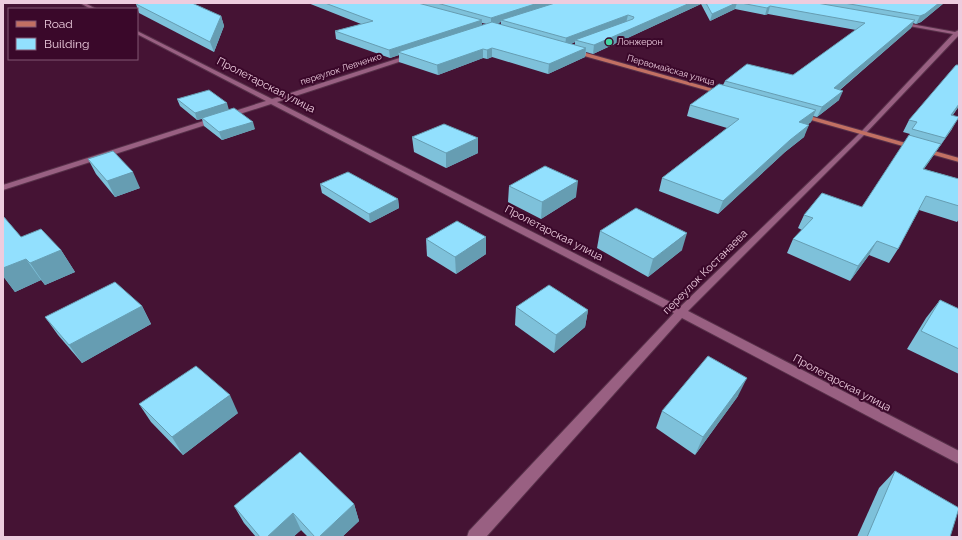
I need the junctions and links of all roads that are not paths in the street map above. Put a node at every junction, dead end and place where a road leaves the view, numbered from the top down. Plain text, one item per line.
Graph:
1 (82, 3) edge
2 (92, 8) edge
3 (894, 22) edge
4 (138, 33) edge
5 (958, 33) edge
6 (565, 49) edge
7 (417, 54) edge
8 (725, 94) edge
9 (270, 101) junction
10 (794, 114) edge
11 (863, 133) junction
12 (959, 160) edge
13 (3, 188) edge
14 (681, 312) junction
15 (959, 458) edge
16 (475, 537) edge

1 - 2 street
3 - 5 street
4 - 9 street, Пролетарская улица
5 - 11 street, переулок Костанаева
6 - 8 main road, Первомайская улица
7 - 9 street, переулок Левченко
9 - 13 street, переулок Левченко
9 - 14 street, Пролетарская улица
10 - 11 main road
11 - 12 main road
11 - 14 street, переулок Костанаева
14 - 15 street, Пролетарская улица
14 - 16 street, переулок Костанаева

